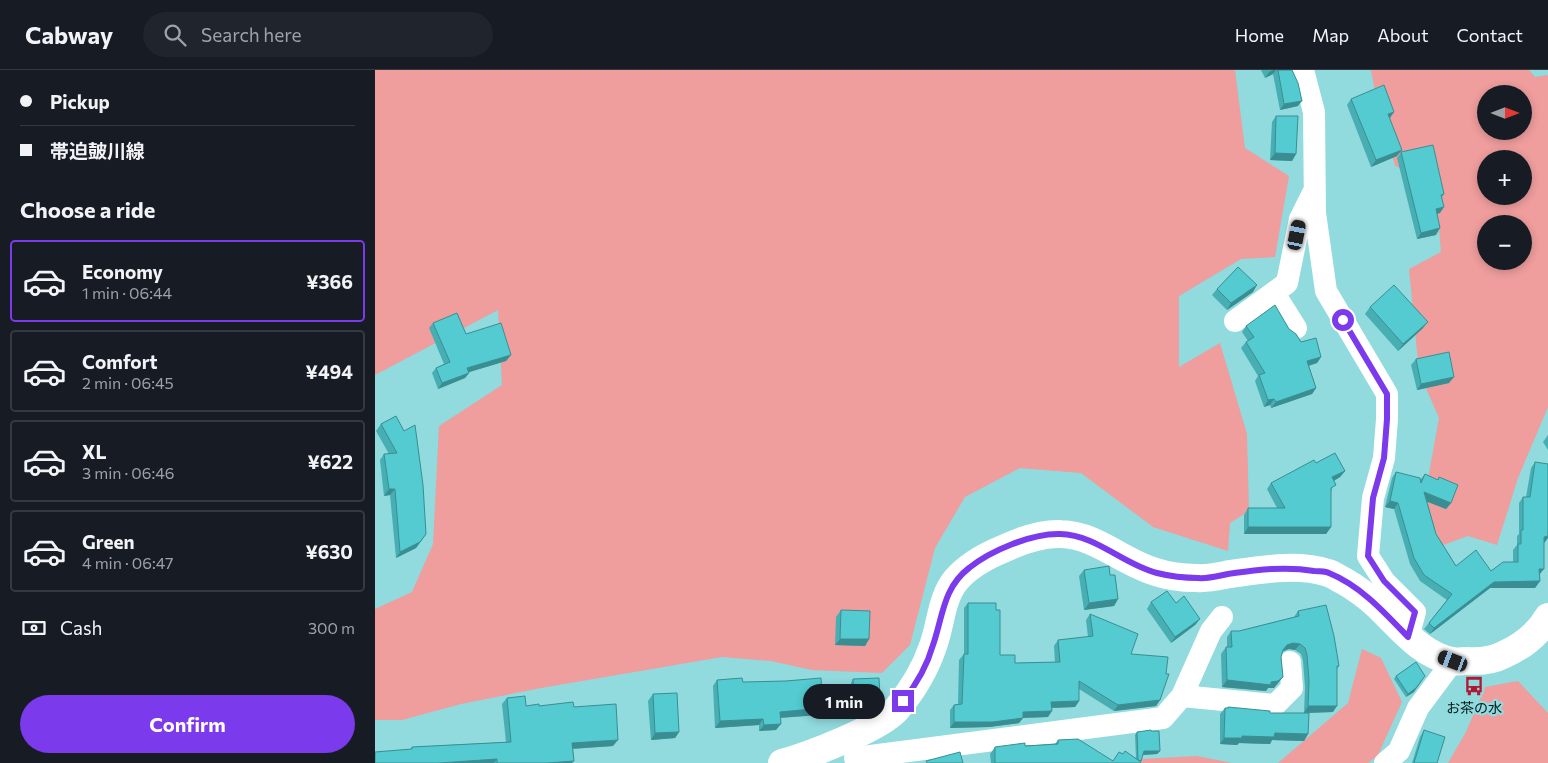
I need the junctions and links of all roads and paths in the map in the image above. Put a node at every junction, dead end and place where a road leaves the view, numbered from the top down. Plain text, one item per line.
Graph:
1 (1303, 70) edge
2 (1315, 190) junction
3 (1274, 293) junction
4 (1235, 321) dead end
5 (1296, 328) dead end
6 (1548, 616) edge
7 (1222, 618) dead end
8 (1408, 637) junction
9 (1453, 661) junction
10 (1290, 662) dead end
11 (1182, 696) junction
12 (853, 752) edge
13 (908, 757) edge
14 (782, 763) edge
15 (1385, 763) edge

1 - 2 street
2 - 3 street
2 - 8 street
3 - 4 street
3 - 5 street
6 - 9 street
7 - 11 street
8 - 9 street
8 - 12 street
9 - 15 street
10 - 11 street
11 - 13 street
12 - 13 street
12 - 14 street

